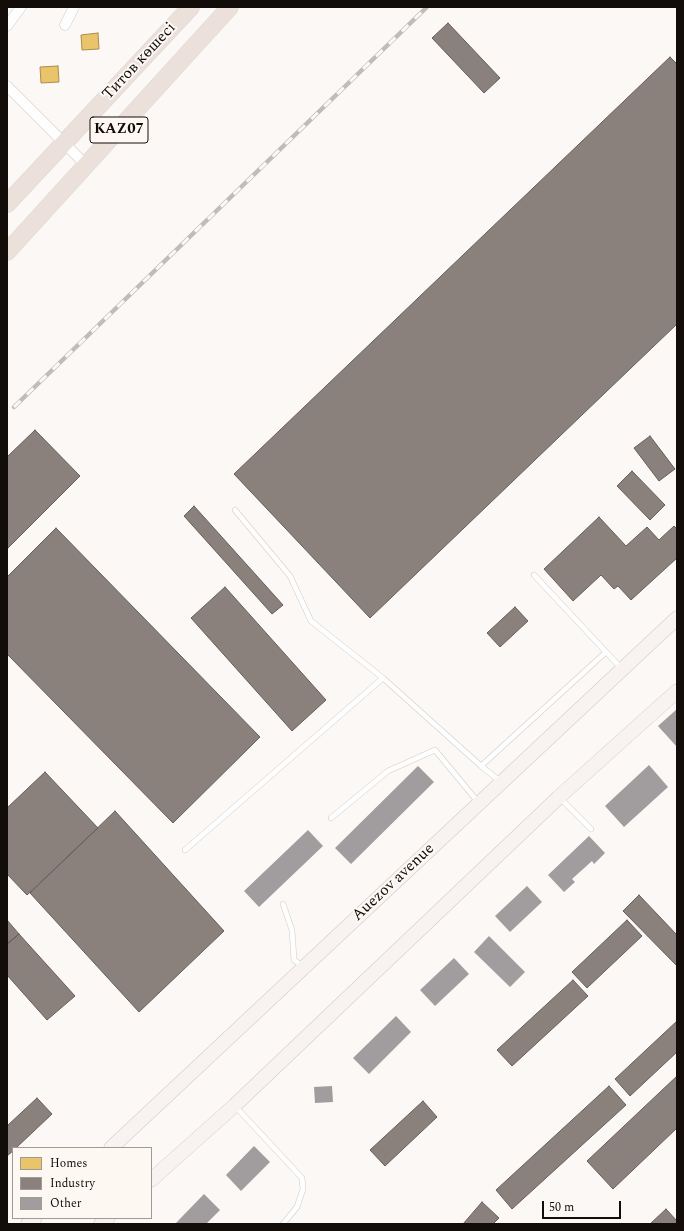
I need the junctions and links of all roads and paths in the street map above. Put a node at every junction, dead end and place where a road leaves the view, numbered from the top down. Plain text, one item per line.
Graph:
1 (21, 7) edge
2 (74, 7) edge
3 (191, 7) edge
4 (230, 7) edge
5 (65, 24) dead end
6 (7, 26) edge
7 (7, 86) edge
8 (64, 144) junction
9 (86, 165) junction
10 (7, 204) edge
11 (7, 252) edge
12 (235, 510) dead end
13 (534, 575) dead end
14 (677, 618) edge
15 (606, 652) junction
16 (622, 668) junction
17 (383, 678) junction
18 (677, 691) edge
19 (481, 766) junction
20 (501, 782) junction
21 (559, 798) junction
22 (479, 803) junction
23 (331, 818) dead end
24 (591, 829) dead end
25 (185, 850) dead end
26 (283, 904) dead end
27 (304, 968) junction
28 (234, 1106) junction
29 (112, 1147) edge
30 (152, 1179) edge
31 (283, 1224) edge

1 - 6 street
2 - 5 street
3 - 8 highway, Титов көшесі / KAZ07
4 - 9 highway, Титов көшесі / KAZ07
7 - 8 street
8 - 9 street
8 - 10 highway, Титов көшесі / KAZ07
9 - 11 highway, Титов көшесі / KAZ07
12 - 17 lane
13 - 15 lane
14 - 16 main road, Auezov avenue
15 - 16 lane
15 - 19 lane
16 - 20 main road, Auezov avenue
17 - 19 lane
17 - 25 lane
18 - 21 main road
19 - 20 lane
20 - 22 main road, Auezov avenue
21 - 24 lane
21 - 28 main road
22 - 23 lane
22 - 27 main road, Auezov avenue
26 - 27 lane
27 - 29 main road, Auezov avenue
28 - 30 main road
28 - 31 lane

